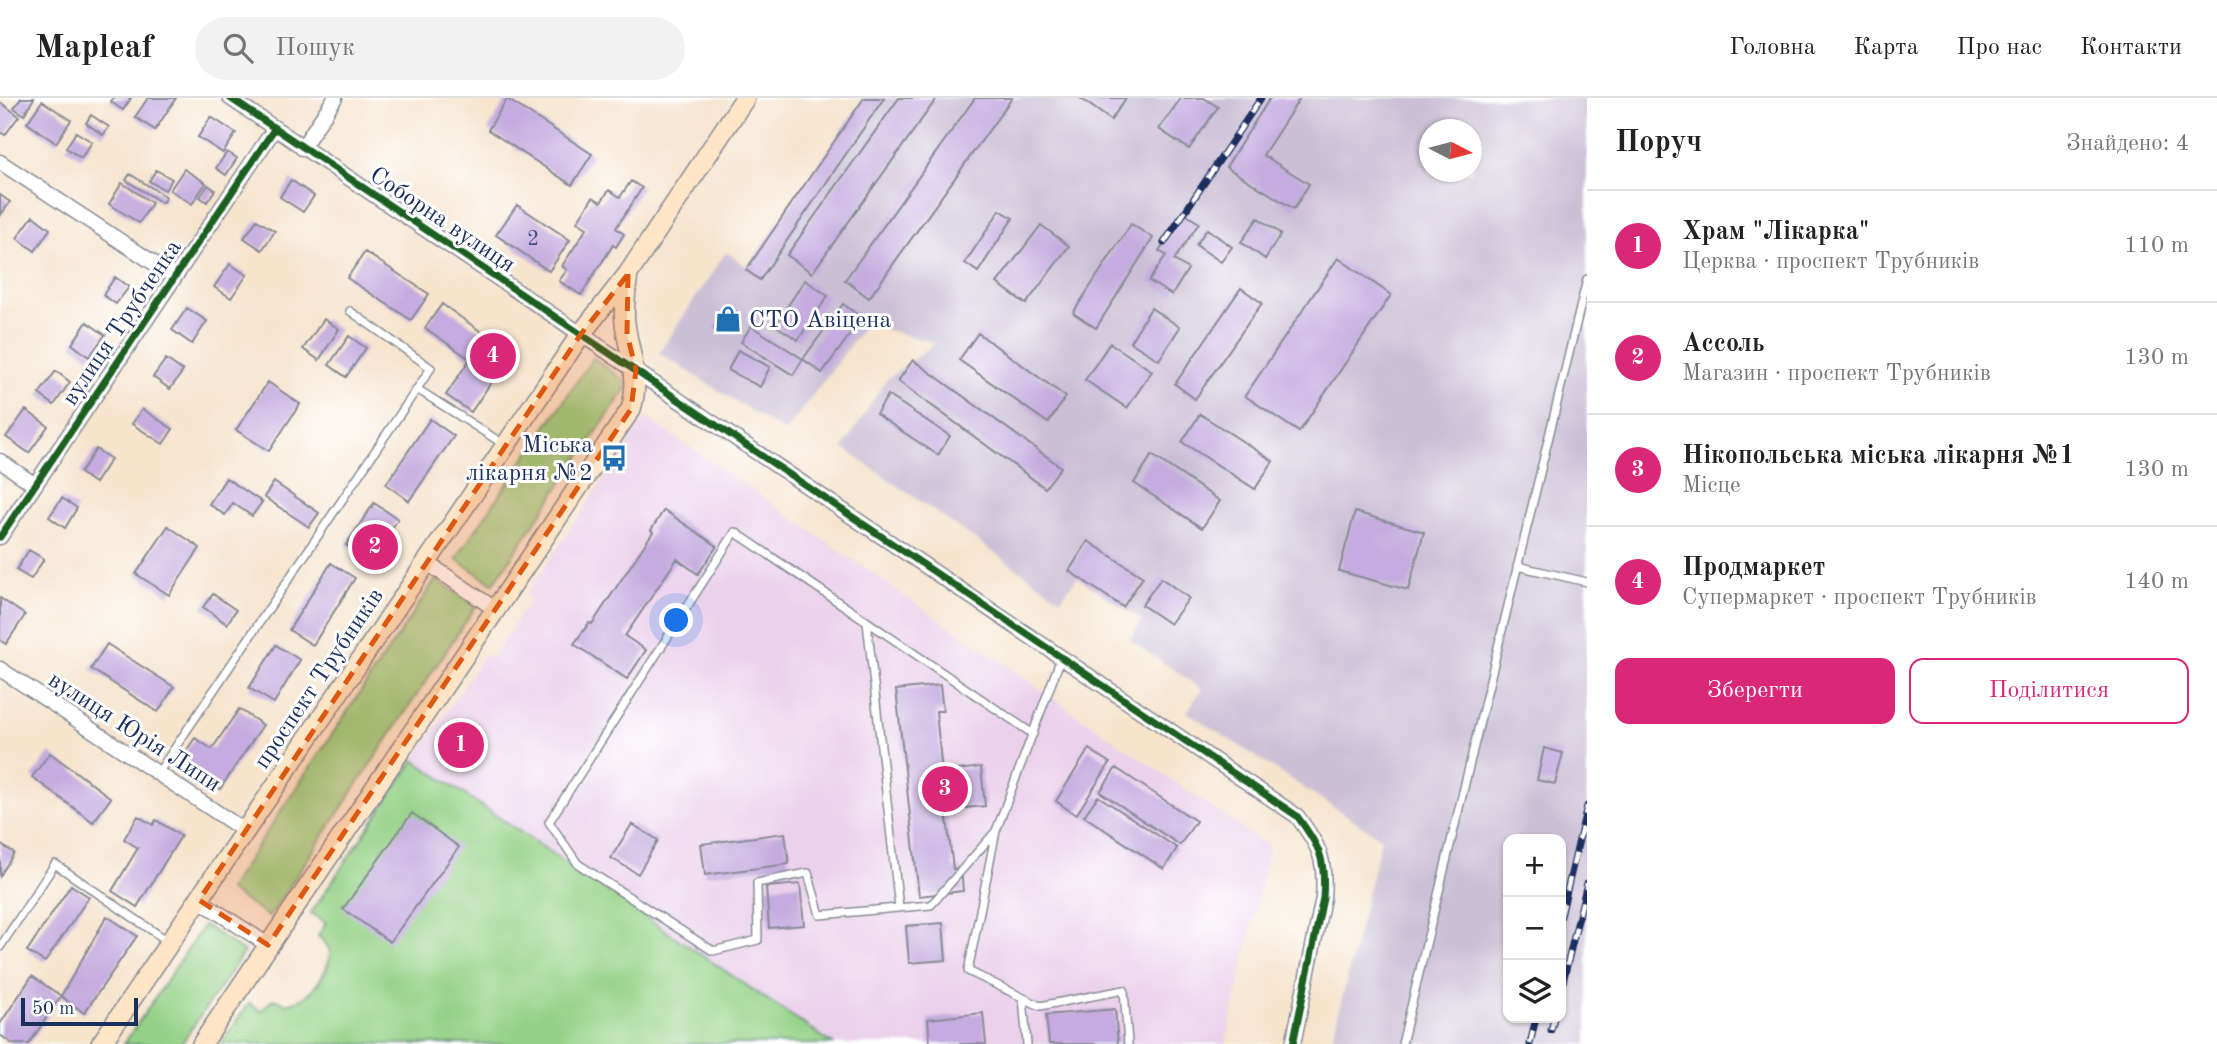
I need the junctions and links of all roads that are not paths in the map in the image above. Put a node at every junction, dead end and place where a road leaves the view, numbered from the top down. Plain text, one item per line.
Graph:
1 (230, 98) edge
2 (335, 98) edge
3 (745, 98) edge
4 (275, 128) junction
5 (302, 148) junction
6 (0, 162) edge
7 (628, 274) junction
8 (175, 277) junction
9 (1587, 278) edge
10 (350, 311) dead end
11 (581, 334) junction
12 (636, 370) junction
13 (417, 389) junction
14 (506, 445) junction
15 (0, 461) edge
16 (35, 485) junction
17 (0, 537) edge
18 (426, 562) junction
19 (1517, 566) junction
20 (1587, 582) edge
21 (495, 609) junction
22 (867, 621) junction
23 (1062, 658) junction
24 (0, 669) edge
25 (1032, 734) junction
26 (158, 773) junction
27 (245, 831) junction
28 (996, 831) junction
29 (199, 900) junction
30 (899, 908) junction
31 (170, 943) junction
32 (268, 945) junction
33 (0, 947) edge
34 (1024, 998) junction
35 (102, 1044) edge
36 (202, 1044) edge
37 (1027, 1044) edge
38 (1128, 1044) edge
39 (1293, 1044) edge
40 (1403, 1044) edge

1 - 4 street, Соборна вулиця
2 - 5 street
3 - 7 main road, проспект Трубників
4 - 5 street, Соборна вулиця
4 - 8 street, вулиця Трубченка
5 - 11 street, Соборна вулиця
6 - 8 street
7 - 11 main road, проспект Трубників
7 - 12 main road, проспект Трубників
8 - 16 street, вулиця Трубченка
9 - 19 lane
10 - 13 lane
11 - 12 street, Соборна вулиця
11 - 14 main road, проспект Трубників
12 - 21 main road, проспект Трубників
12 - 23 street, Соборна вулиця
13 - 14 lane
13 - 26 lane
14 - 18 main road, проспект Трубників
15 - 16 street
16 - 17 street, вулиця Трубченка
18 - 21 street
18 - 27 main road, проспект Трубників
19 - 20 lane
19 - 40 lane
21 - 32 main road, проспект Трубників
22 - 25 lane
22 - 30 lane
22 - 30 lane
23 - 25 lane
23 - 39 street, Соборна вулиця
24 - 26 street, вулиця Юрія Липи
25 - 28 lane
26 - 27 street, вулиця Юрія Липи
27 - 29 main road, проспект Трубників
28 - 30 lane
28 - 34 lane
29 - 31 main road, проспект Трубників
29 - 32 street
31 - 33 lane
31 - 35 main road, проспект Трубників
32 - 36 main road, проспект Трубників
34 - 37 lane
34 - 38 lane

